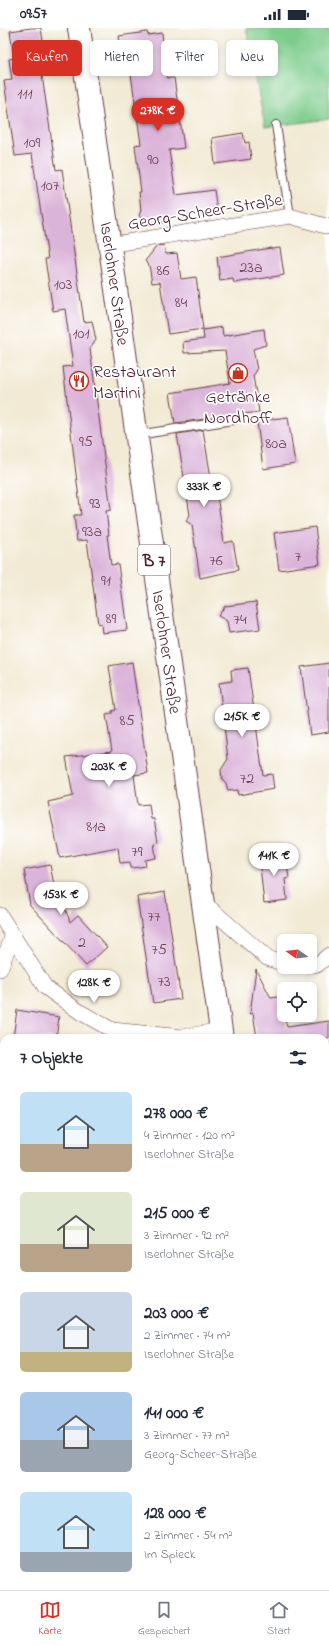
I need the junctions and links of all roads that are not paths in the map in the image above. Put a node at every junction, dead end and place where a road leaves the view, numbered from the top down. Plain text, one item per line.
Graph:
1 (79, 28) edge
2 (276, 125) dead end
3 (290, 216) junction
4 (329, 227) edge
5 (108, 245) junction
6 (233, 420) dead end
7 (136, 435) junction
8 (204, 903) junction
9 (0, 915) edge
10 (12, 935) junction
11 (329, 955) edge
12 (277, 962) edge
13 (317, 964) edge
14 (0, 969) edge
15 (111, 1034) edge
16 (222, 1034) edge

1 - 5 main road, Iserlohner Straße / B 7
2 - 3 lane
3 - 4 street, Georg-Scheer-Straße
3 - 5 street, Georg-Scheer-Straße
5 - 7 main road, Iserlohner Straße / B 7
6 - 7 lane
7 - 8 main road, Iserlohner Straße / B 7
8 - 12 street
8 - 16 main road, Iserlohner Straße / B 7
9 - 10 street
10 - 14 street
10 - 15 street
11 - 13 street

